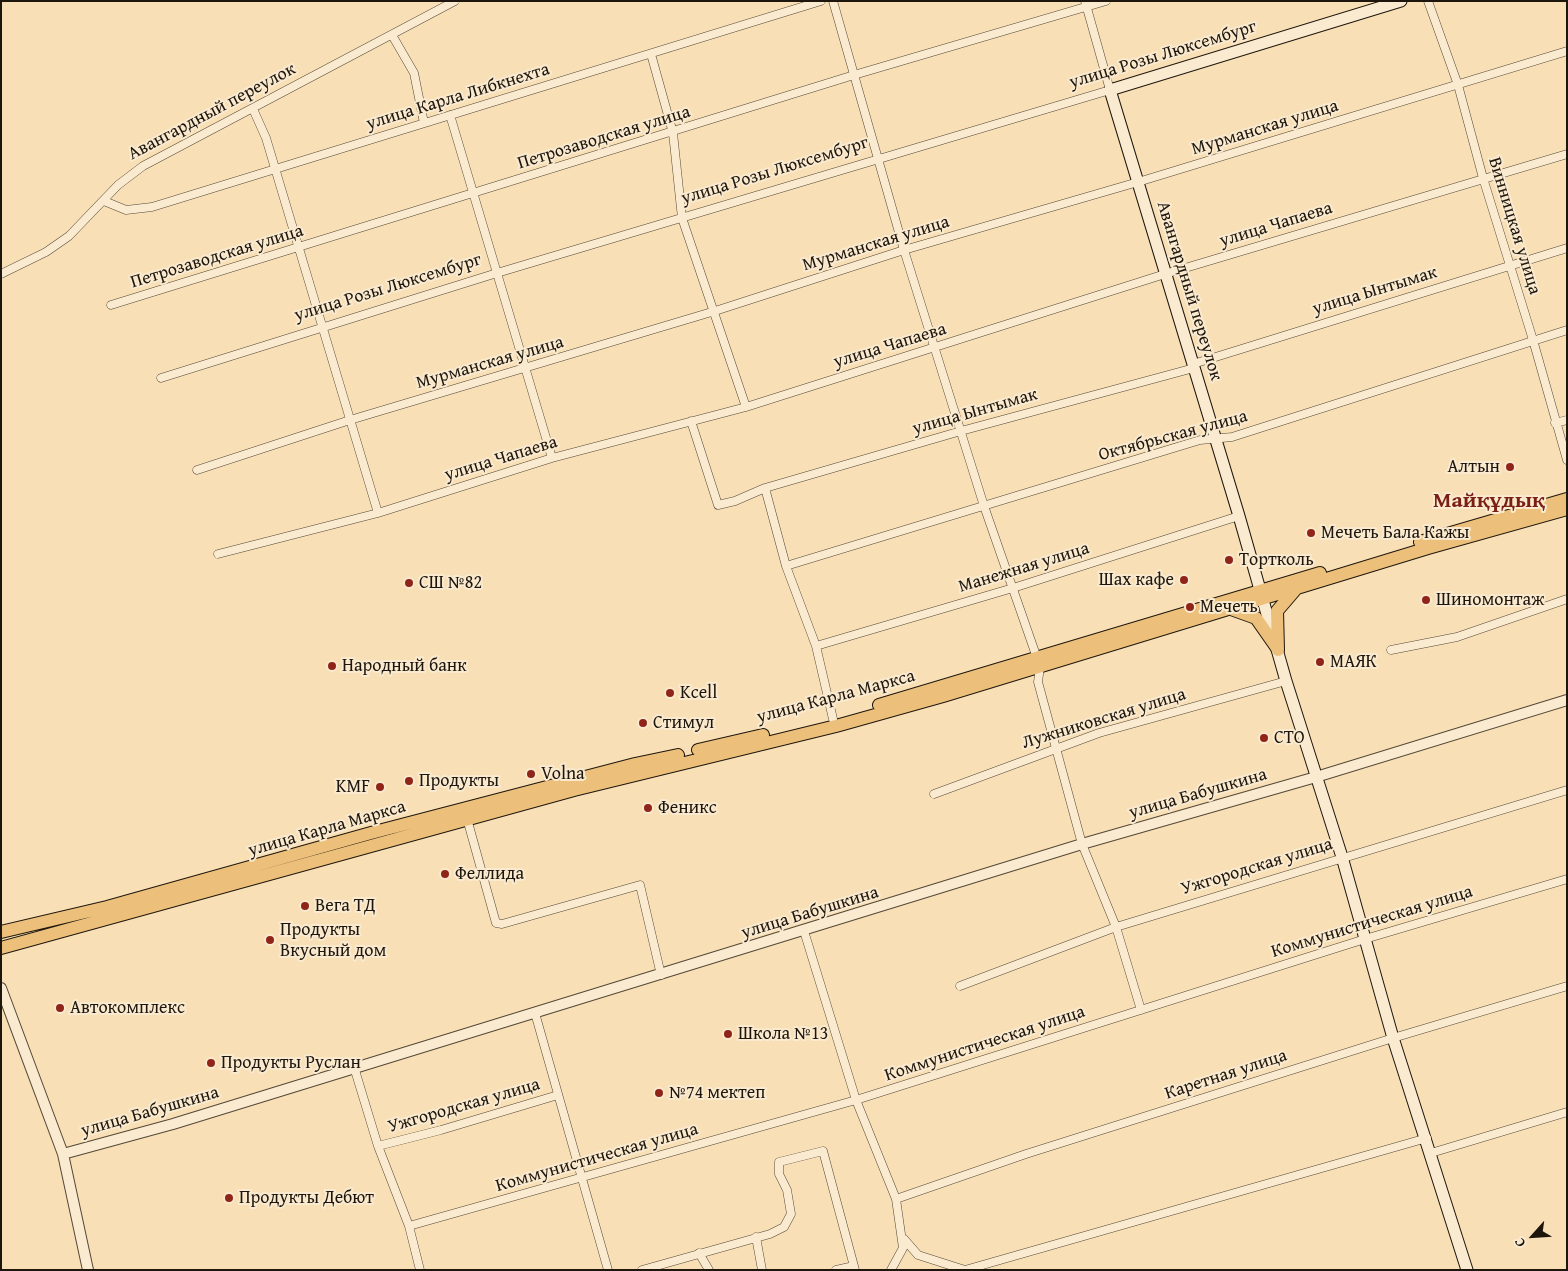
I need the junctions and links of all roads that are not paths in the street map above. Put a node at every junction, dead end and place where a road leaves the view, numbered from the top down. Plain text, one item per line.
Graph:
1 (454, 1) edge
2 (821, 1) edge
3 (833, 1) edge
4 (1106, 1) edge
5 (1401, 1) edge
6 (1428, 1) edge
7 (1086, 4) edge
8 (392, 35) junction
9 (1567, 51) edge
10 (651, 54) junction
11 (854, 75) junction
12 (1458, 85) junction
13 (1110, 90) junction
14 (253, 109) junction
15 (450, 115) junction
16 (424, 123) junction
17 (673, 133) junction
18 (1567, 154) edge
19 (876, 158) junction
20 (273, 169) junction
21 (1483, 178) junction
22 (1138, 182) junction
23 (473, 194) junction
24 (104, 201) junction
25 (682, 218) junction
26 (297, 248) junction
27 (1567, 248) edge
28 (904, 250) junction
29 (1510, 265) junction
30 (497, 273) junction
31 (1, 274) edge
32 (1165, 274) junction
33 (111, 306) dead end
34 (715, 311) junction
35 (321, 327) junction
36 (1567, 330) edge
37 (1534, 340) junction
38 (936, 348) junction
39 (1194, 366) junction
40 (525, 368) junction
41 (161, 378) dead end
42 (746, 407) junction
43 (350, 420) junction
44 (1567, 420) edge
45 (691, 421) junction
46 (1555, 423) junction
47 (961, 431) junction
48 (1214, 438) junction
49 (552, 458) junction
50 (1567, 460) edge
51 (197, 470) dead end
52 (765, 488) junction
53 (1567, 499) edge
54 (984, 506) junction
55 (1567, 509) edge
56 (378, 513) junction
57 (1239, 516) junction
58 (218, 554) dead end
59 (786, 566) junction
60 (1013, 588) junction
61 (1297, 589) junction
62 (1260, 595) junction
63 (1567, 599) edge
64 (1231, 609) junction
65 (816, 646) junction
66 (1278, 650) junction
67 (1392, 650) dead end
68 (1038, 663) junction
69 (1286, 681) junction
70 (1567, 700) edge
71 (833, 719) junction
72 (1056, 748) junction
73 (1316, 777) junction
74 (1567, 790) edge
75 (934, 794) dead end
76 (466, 815) junction
77 (1082, 844) junction
78 (1342, 857) junction
79 (1567, 879) edge
80 (109, 912) junction
81 (1116, 927) junction
82 (1, 932) edge
83 (804, 932) junction
84 (1365, 939) junction
85 (1, 948) edge
86 (661, 975) junction
87 (960, 986) dead end
88 (1567, 986) edge
89 (1, 988) edge
90 (1141, 1010) junction
91 (535, 1013) junction
92 (1393, 1038) junction
93 (354, 1067) junction
94 (558, 1095) junction
95 (856, 1100) junction
96 (1567, 1112) edge
97 (1427, 1138) junction
98 (378, 1146) junction
99 (1431, 1153) junction
100 (63, 1154) junction
101 (581, 1178) junction
102 (896, 1199) junction
103 (409, 1226) junction
104 (756, 1237) junction
105 (904, 1239) junction
106 (699, 1253) junction
107 (854, 1268) edge
108 (88, 1270) edge
109 (420, 1270) edge
110 (608, 1270) edge
111 (642, 1270) edge
112 (710, 1270) edge
113 (762, 1270) edge
114 (836, 1270) edge
115 (891, 1270) edge
116 (1467, 1270) edge

1 - 8 street, Авангардный переулок
2 - 10 street, улица Карла Либкнехта
3 - 11 street
4 - 7 street, Петрозаводская улица
5 - 13 main road, улица Розы Люксембург
6 - 12 street, Винницкая улица
7 - 11 street, Петрозаводская улица
7 - 13 street, Авангардный переулок
8 - 14 street, Авангардный переулок
8 - 16 street
9 - 12 street, Мурманская улица
10 - 15 street, улица Карла Либкнехта
10 - 17 street
11 - 17 street, Петрозаводская улица
11 - 19 street
12 - 21 street, Винницкая улица
12 - 22 street, Мурманская улица
13 - 19 street, улица Розы Люксембург
13 - 22 main road, Авангардный переулок
14 - 20 street
14 - 24 street, Авангардный переулок
15 - 16 street, улица Карла Либкнехта
15 - 23 street
16 - 20 street, улица Карла Либкнехта
17 - 23 street, Петрозаводская улица
17 - 25 street
18 - 21 street, улица Чапаева
19 - 25 street, улица Розы Люксембург
19 - 28 street
20 - 24 street, улица Карла Либкнехта
20 - 26 street
21 - 29 street, Винницкая улица
21 - 32 street, улица Чапаева
22 - 28 street, Мурманская улица
22 - 32 main road, Авангардный переулок
23 - 26 street, Петрозаводская улица
23 - 30 street
24 - 31 street, Авангардный переулок
25 - 30 street, улица Розы Люксембург
25 - 34 street
26 - 33 street, Петрозаводская улица
26 - 35 street
27 - 29 street, улица Ынтымак
28 - 34 street, Мурманская улица
28 - 38 street
29 - 37 street, Винницкая улица
29 - 39 street, улица Ынтымак
30 - 35 street, улица Розы Люксембург
30 - 40 street
32 - 38 street, улица Чапаева
32 - 39 main road, Авангардный переулок
34 - 40 street, Мурманская улица
34 - 42 street
35 - 41 street, улица Розы Люксембург
35 - 43 street
36 - 37 street, Октябрьская улица
37 - 46 street, Винницкая улица
37 - 48 street, Октябрьская улица
38 - 42 street, улица Чапаева
38 - 47 street
39 - 47 street, улица Ынтымак
39 - 48 main road, Авангардный переулок
40 - 43 street, Мурманская улица
40 - 49 street
42 - 45 street, улица Чапаева
43 - 51 street, Мурманская улица
43 - 56 street
44 - 46 street
45 - 49 street, улица Чапаева
45 - 52 street, улица Ынтымак
46 - 50 street, Винницкая улица
47 - 52 street, улица Ынтымак
47 - 54 street
48 - 54 street, Октябрьская улица
48 - 57 main road, Авангардный переулок
49 - 56 street, улица Чапаева
52 - 59 street
53 - 62 main road, улица Карла Маркса
54 - 59 street, Октябрьская улица
54 - 60 street
55 - 61 main road, улица Карла Маркса
56 - 58 street, улица Чапаева
57 - 60 street, Манежная улица
57 - 62 main road, Авангардный переулок
59 - 65 street
60 - 65 street, Манежная улица
60 - 68 street
61 - 62 main road, улица Карла Маркса
61 - 66 main road
62 - 64 main road, улица Карла Маркса
62 - 66 main road, Авангардный переулок
62 - 68 main road, улица Карла Маркса
63 - 67 street
64 - 66 main road
64 - 68 main road, улица Карла Маркса
65 - 71 street
66 - 69 main road, Авангардный переулок
68 - 71 main road, улица Карла Маркса
68 - 72 street
68 - 76 main road, улица Карла Маркса
69 - 72 street, Лужниковская улица
69 - 73 main road, Авангардный переулок
70 - 73 street, улица Бабушкина
71 - 76 main road, улица Карла Маркса
72 - 75 street, Лужниковская улица
72 - 77 street
73 - 77 street, улица Бабушкина
73 - 78 main road, Авангардный переулок
74 - 78 street, Ужгородская улица
76 - 80 main road, улица Карла Маркса
76 - 86 street
77 - 81 street
77 - 83 street, улица Бабушкина
78 - 81 street, Ужгородская улица
78 - 84 main road, Авангардный переулок
79 - 84 street, Коммунистическая улица
80 - 82 main road
80 - 85 main road
81 - 87 street, Ужгородская улица
81 - 90 street
83 - 86 street, улица Бабушкина
83 - 95 street
84 - 90 street, Коммунистическая улица
84 - 92 main road, Авангардный переулок
86 - 91 street, улица Бабушкина
88 - 92 street, Каретная улица
89 - 100 street
90 - 95 street, Коммунистическая улица
91 - 93 street, улица Бабушкина
91 - 94 street
92 - 97 main road, Авангардный переулок
92 - 102 street, Каретная улица
93 - 98 street
93 - 100 street, улица Бабушкина
94 - 98 street, Ужгородская улица
94 - 101 street
95 - 101 street, Коммунистическая улица
95 - 102 street
96 - 99 street
97 - 99 main road, Авангардный переулок
97 - 105 street
98 - 103 street
99 - 116 main road, Авангардный переулок
100 - 108 street
101 - 103 street, Коммунистическая улица
101 - 110 street
102 - 105 street
103 - 109 street
104 - 106 street
104 - 107 street
104 - 113 street
105 - 115 street
106 - 111 street
106 - 112 street
107 - 114 street

